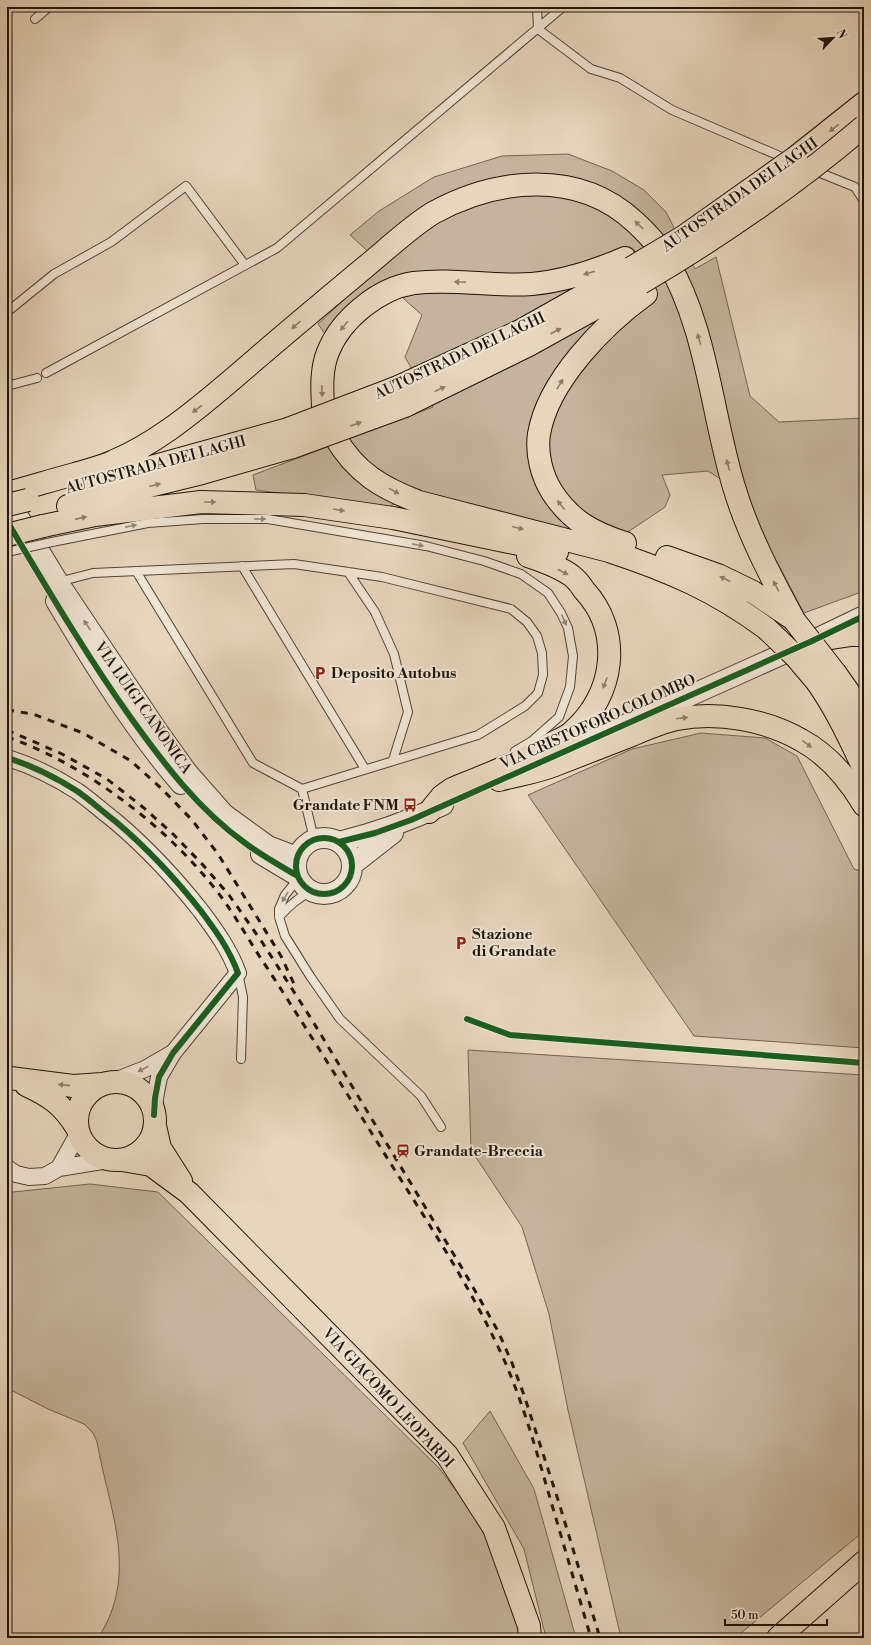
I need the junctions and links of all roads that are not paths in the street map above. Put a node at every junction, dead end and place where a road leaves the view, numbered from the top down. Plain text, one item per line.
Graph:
1 (49, 7) edge
2 (536, 7) edge
3 (563, 7) edge
4 (34, 19) dead end
5 (538, 29) junction
6 (864, 103) edge
7 (864, 126) edge
8 (801, 165) junction
9 (864, 201) edge
10 (245, 264) junction
11 (636, 276) junction
12 (7, 312) edge
13 (46, 373) dead end
14 (37, 378) dead end
15 (7, 386) edge
16 (25, 508) edge
17 (393, 518) junction
18 (7, 521) edge
19 (7, 535) edge
20 (7, 552) edge
21 (242, 566) junction
22 (136, 571) junction
23 (348, 572) junction
24 (58, 582) junction
25 (711, 592) junction
26 (864, 616) edge
27 (794, 620) junction
28 (864, 635) edge
29 (812, 641) junction
30 (827, 678) junction
31 (864, 724) edge
32 (8, 758) dead end
33 (393, 760) junction
34 (503, 765) junction
35 (365, 769) junction
36 (864, 769) edge
37 (302, 789) junction
38 (452, 789) junction
39 (864, 805) edge
40 (420, 816) junction
41 (314, 839) junction
42 (339, 842) junction
43 (352, 865) junction
44 (300, 876) junction
45 (278, 917) junction
46 (238, 973) junction
47 (173, 1053) junction
48 (241, 1059) dead end
49 (9, 1077) edge
50 (108, 1083) junction
51 (155, 1121) junction
52 (441, 1127) dead end
53 (78, 1131) junction
54 (115, 1160) junction
55 (7, 1168) edge
56 (59, 1168) junction
57 (189, 1193) junction
58 (864, 1562) edge
59 (530, 1638) edge
60 (778, 1638) edge

1 - 4 lane
2 - 5 lane
3 - 5 lane
5 - 9 lane
5 - 10 lane
6 -> 8 main road, AUTOSTRADA DEI LAGHI
7 - 8 main road, AUTOSTRADA DEI LAGHI, bridge
8 - 11 main road, AUTOSTRADA DEI LAGHI, bridge
8 - 11 main road, bridge
10 - 12 lane
10 - 13 lane
11 - 16 main road, AUTOSTRADA DEI LAGHI, bridge
11 -> 25 main road
27 -> 11 main road
14 - 15 lane
16 -> 17 main road
16 - 18 main road, AUTOSTRADA DEI LAGHI
16 - 19 main road, bridge
16 - 20 lane, bridge
16 - 24 street, VIA LUIGI CANONICA
27 -> 16 main road
16 -> 34 lane
17 - 25 main road
17 -> 38 main road
18 - 44 street, VIA LUIGI CANONICA
21 - 22 lane
21 - 23 lane
21 - 35 lane
22 - 24 lane
22 - 37 lane
23 - 33 lane
23 - 33 lane
44 -> 24 street, VIA LUIGI CANONICA
25 - 30 main road, bridge
26 - 29 street, VIA CRISTOFORO COLOMBO
27 - 30 main road, bridge
28 - 29 main road
29 - 34 street, VIA CRISTOFORO COLOMBO
30 - 31 main road
30 - 36 main road
32 - 46 street
33 - 35 lane
34 - 38 lane
34 -> 39 main road
34 - 40 street, VIA CRISTOFORO COLOMBO
35 - 37 lane
37 - 41 lane
38 - 40 main road
40 - 42 street, VIA CRISTOFORO COLOMBO
40 - 43 street, VIA CRISTOFORO COLOMBO
41 - 42 street
41 - 44 street
42 - 43 street
43 - 44 street, VIA LUIGI CANONICA
44 -> 45 lane
44 - 45 lane
45 - 52 lane
46 - 47 street
46 - 48 lane
47 -> 50 street
47 - 51 street
50 -> 49 main road, VIA GIACOMO LEOPARDI
49 - 53 main road, VIA GIACOMO LEOPARDI
50 - 51 main road, VIA GIACOMO LEOPARDI
50 - 53 main road
51 - 54 main road
51 - 57 main road, VIA GIACOMO LEOPARDI
53 - 54 main road, VIA GIACOMO LEOPARDI
53 - 56 street
54 - 56 street
54 - 57 main road, VIA GIACOMO LEOPARDI
55 - 56 street
57 - 59 main road, VIA GIACOMO LEOPARDI
58 - 60 main road

